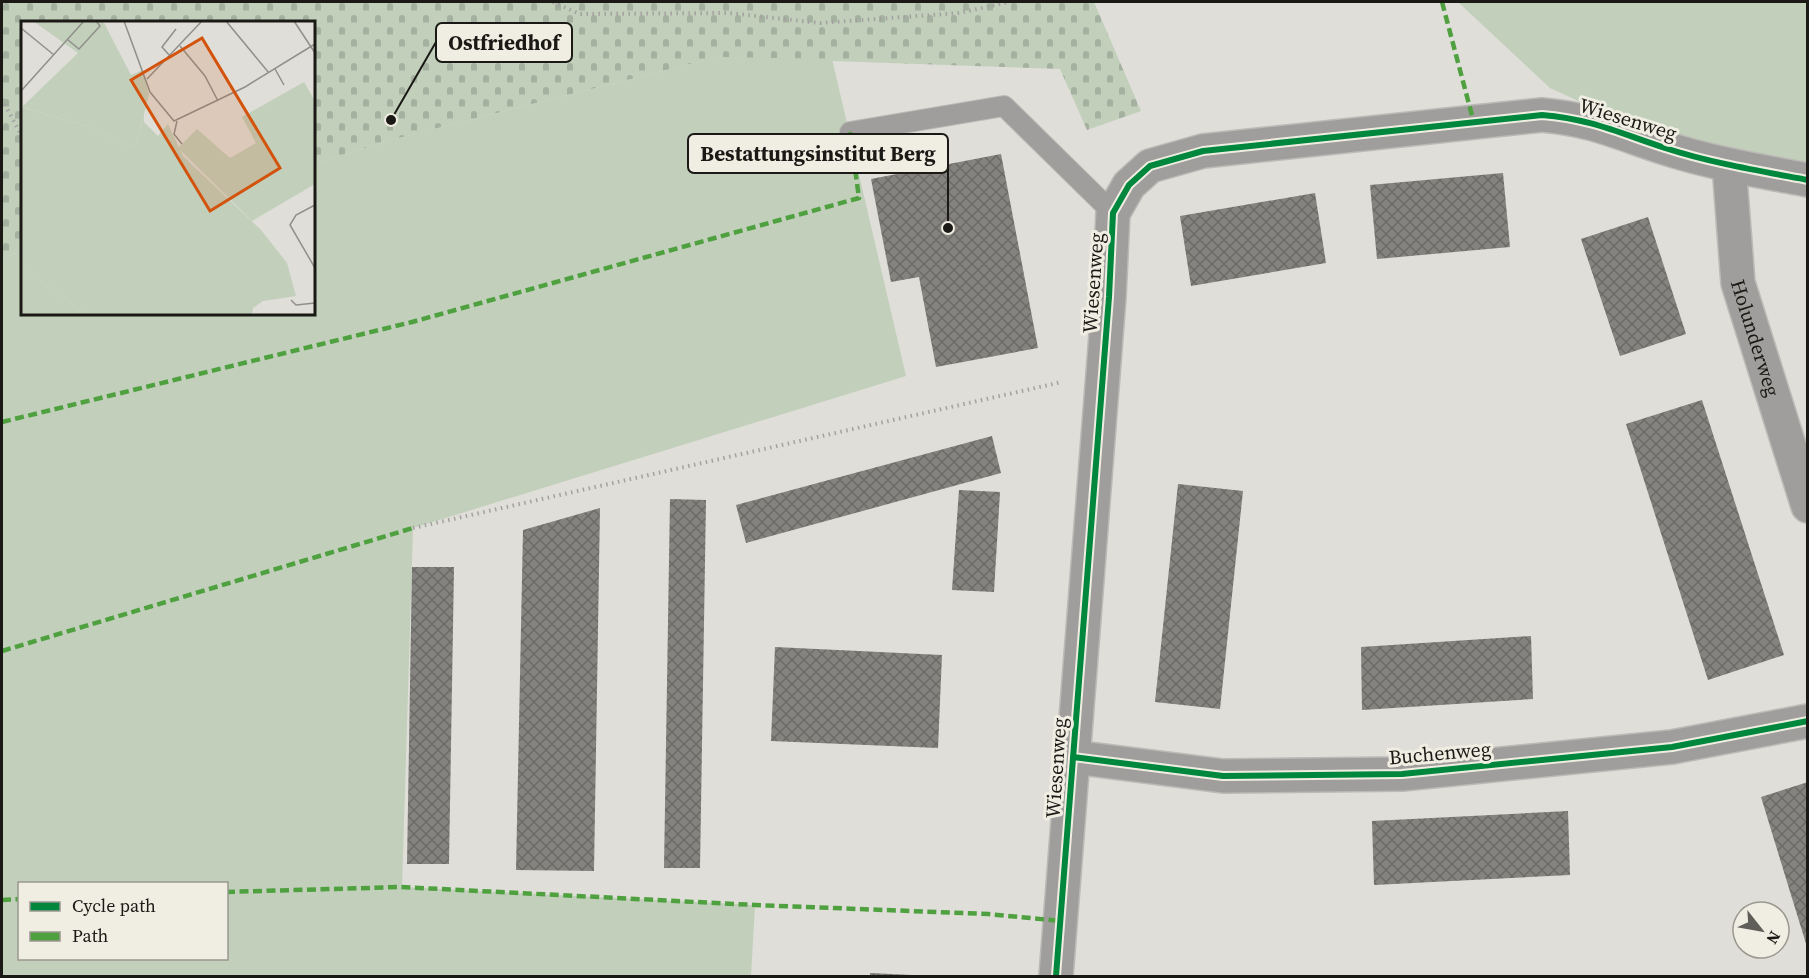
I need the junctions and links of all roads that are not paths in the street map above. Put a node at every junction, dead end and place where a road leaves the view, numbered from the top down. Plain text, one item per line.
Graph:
1 (850, 132) dead end
2 (1729, 165) junction
3 (1808, 180) edge
4 (1113, 213) junction
5 (1808, 506) edge
6 (1808, 721) edge
7 (1072, 757) junction
8 (1056, 976) edge

1 - 4 lane
2 - 3 street, Wiesenweg
2 - 4 street, Wiesenweg
2 - 5 street, Holunderweg
4 - 7 street, Wiesenweg
6 - 7 street, Buchenweg
7 - 8 street, Wiesenweg

